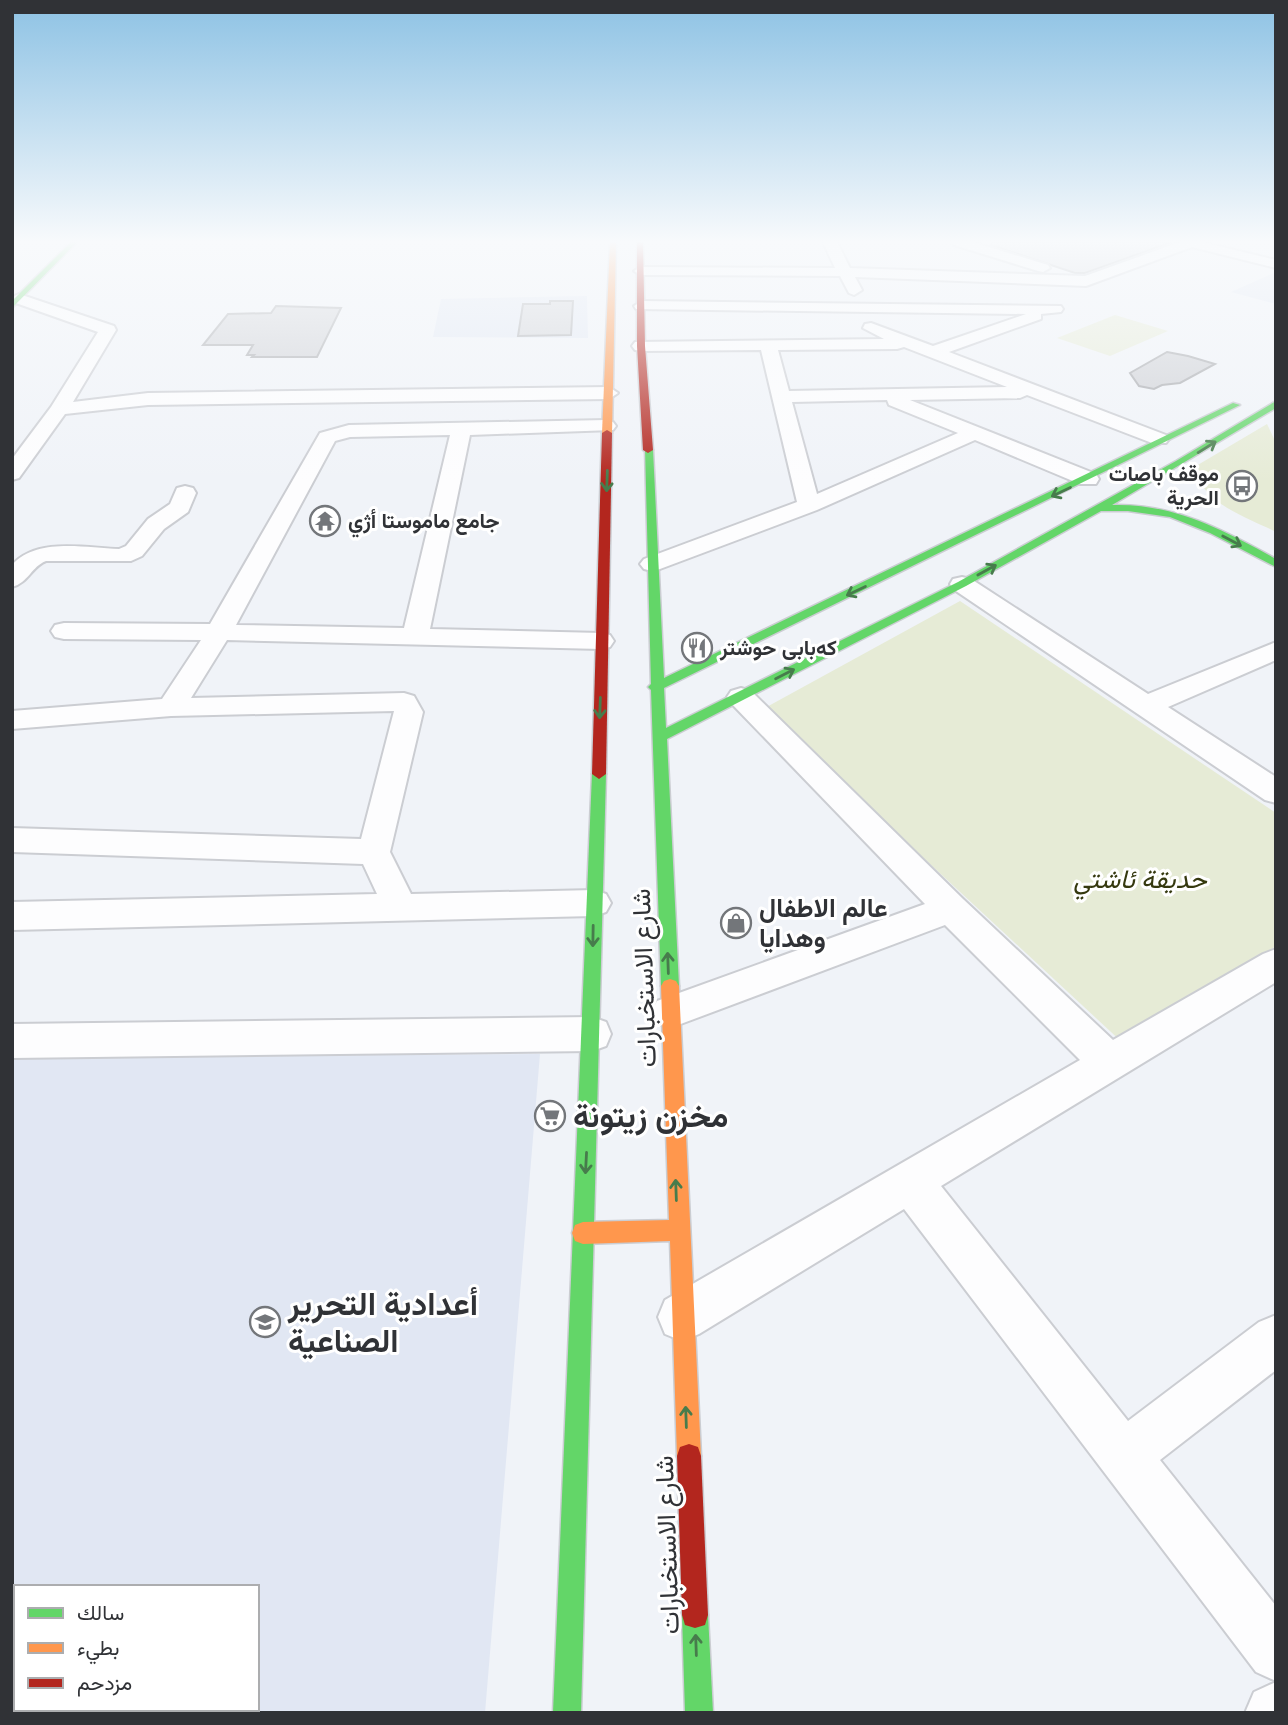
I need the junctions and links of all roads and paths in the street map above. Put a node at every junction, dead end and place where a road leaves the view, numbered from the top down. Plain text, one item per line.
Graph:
1 (82, 322) edge
2 (611, 322) edge
3 (642, 322) edge
4 (869, 322) edge
5 (1016, 322) edge
6 (875, 336) junction
7 (768, 345) junction
8 (641, 346) junction
9 (932, 352) junction
10 (1037, 392) junction
11 (609, 393) junction
12 (781, 397) junction
13 (893, 399) junction
14 (1269, 400) edge
15 (59, 409) junction
16 (606, 426) junction
17 (462, 428) junction
18 (975, 433) junction
19 (1159, 439) junction
20 (628, 452) junction
21 (925, 454) junction
22 (1179, 464) junction
23 (12, 474) edge
24 (1088, 479) junction
25 (1183, 482) dead end
26 (185, 493) dead end
27 (809, 505) junction
28 (1098, 509) junction
29 (1224, 516) dead end
30 (1201, 524) junction
31 (652, 564) junction
32 (1276, 564) edge
33 (12, 580) edge
34 (962, 584) junction
35 (64, 631) dead end
36 (219, 632) junction
37 (415, 636) junction
38 (601, 641) junction
39 (1276, 650) edge
40 (655, 687) junction
41 (741, 697) junction
42 (1145, 705) junction
43 (171, 707) junction
44 (12, 720) edge
45 (658, 738) junction
46 (1276, 792) edge
47 (12, 840) edge
48 (374, 852) junction
49 (594, 904) junction
50 (401, 909) junction
51 (951, 909) junction
52 (12, 916) edge
53 (1276, 964) edge
54 (670, 1012) junction
55 (592, 1034) junction
56 (12, 1041) edge
57 (1111, 1063) junction
58 (910, 1181) junction
59 (678, 1230) junction
60 (583, 1233) junction
61 (682, 1317) junction
62 (1276, 1339) edge
63 (1124, 1457) junction
64 (1276, 1652) edge
65 (567, 1713) edge
66 (699, 1713) edge

1 - 15 street
2 - 11 main road, شارع الاستخبارات
3 - 8 main road, شارع الاستخبارات
4 - 6 street
5 - 9 street
6 - 7 street
6 - 9 street
7 - 8 street
7 - 12 street
8 - 20 main road, شارع الاستخبارات
9 - 10 street
10 - 13 street
10 - 19 street
11 - 15 street
11 - 16 main road, شارع الاستخبارات
12 - 13 street
12 - 27 street
13 - 18 street
13 - 21 street
14 - 19 main road
22 -> 14 main road
15 - 23 street
16 - 17 street
16 - 20 main road, شارع الاستخبارات
17 - 36 street
17 - 37 street
18 - 21 street
18 - 24 street
19 - 24 main road
20 - 31 main road, شارع الاستخبارات
20 -> 38 main road, شارع الاستخبارات
21 - 27 street
22 - 25 main road
22 - 28 main road
24 -> 40 main road
26 - 33 street
27 - 31 street
28 - 30 main road
34 -> 28 main road
29 - 30 main road
30 -> 32 main road
31 - 40 main road, شارع الاستخبارات
41 -> 34 main road
34 - 42 street
35 - 36 street
36 - 37 street
36 - 43 street
37 - 38 street
38 -> 49 main road, شارع الاستخبارات
39 - 42 street
40 - 45 main road, شارع الاستخبارات
41 - 45 main road
41 - 51 street
42 - 46 street
43 - 44 street
43 - 48 street
54 -> 45 main road, شارع الاستخبارات
47 - 48 street
48 - 50 street
49 - 50 street
49 -> 55 main road, شارع الاستخبارات
50 - 52 street
51 - 54 street
51 - 57 street
53 - 57 street
59 -> 54 main road, شارع الاستخبارات
55 - 56 street
55 -> 60 main road, شارع الاستخبارات
57 - 58 street
58 - 61 street
58 - 63 street
59 - 60 main road
59 - 61 main road, شارع الاستخبارات
60 - 65 main road, شارع الاستخبارات
66 -> 61 main road, شارع الاستخبارات
62 - 63 street
63 - 64 street

